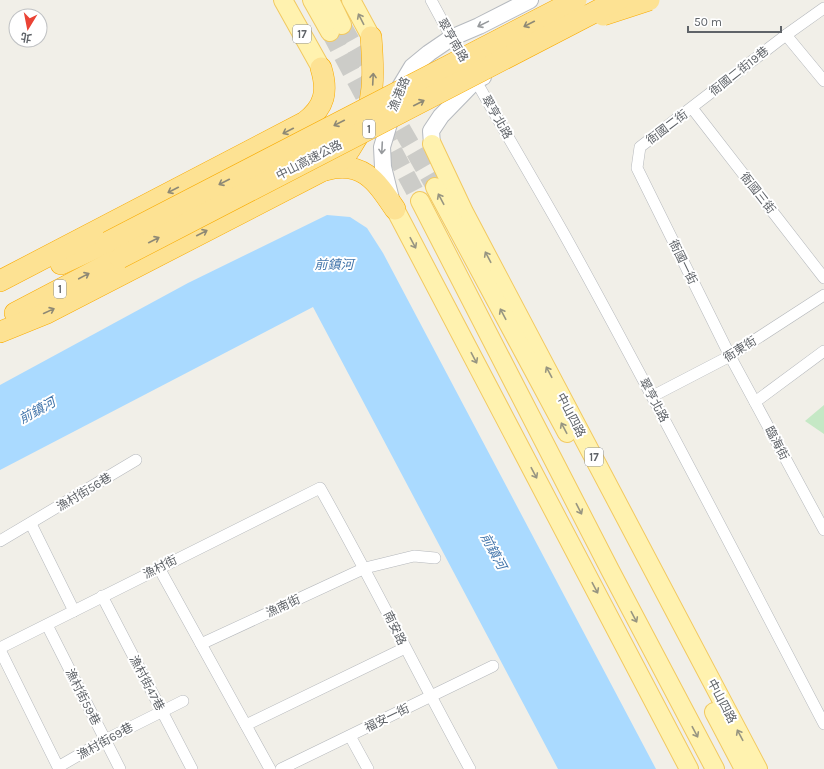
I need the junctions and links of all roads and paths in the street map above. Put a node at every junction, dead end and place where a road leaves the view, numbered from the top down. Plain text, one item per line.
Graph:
1 (283, 0) edge
2 (312, 0) edge
3 (330, 0) edge
4 (351, 0) edge
5 (431, 0) edge
6 (530, 0) edge
7 (567, 0) edge
8 (576, 0) edge
9 (618, 0) edge
10 (637, 0) edge
11 (649, 0) edge
12 (824, 8) edge
13 (554, 22) junction
14 (786, 35) junction
15 (371, 37) joint
16 (451, 38) junction
17 (321, 68) joint
18 (476, 80) junction
19 (824, 81) edge
20 (692, 108) junction
21 (432, 144) joint
22 (637, 168) joint
23 (324, 170) junction
24 (435, 187) tunnel mouth
25 (420, 200) tunnel mouth
26 (395, 208) junction
27 (114, 250) junction
28 (824, 278) edge
29 (0, 281) edge
30 (0, 292) edge
31 (824, 295) edge
32 (0, 320) edge
33 (0, 332) edge
34 (824, 351) edge
35 (730, 356) junction
36 (653, 396) junction
37 (755, 402) junction
38 (136, 460) dead end
39 (320, 488) joint
40 (31, 524) junction
41 (824, 530) edge
42 (0, 541) edge
43 (434, 558) dead end
44 (159, 568) junction
45 (365, 568) junction
46 (102, 596) junction
47 (74, 611) junction
48 (47, 625) junction
49 (201, 644) junction
50 (405, 648) junction
51 (0, 649) edge
52 (492, 666) dead end
53 (431, 696) junction
54 (183, 701) dead end
55 (162, 711) junction
56 (824, 724) edge
57 (246, 725) junction
58 (350, 736) junction
59 (105, 740) junction
60 (120, 769) edge
61 (192, 769) edge
62 (270, 769) edge
63 (281, 769) edge
64 (368, 769) edge
65 (470, 769) edge
66 (690, 769) edge
67 (715, 769) edge
68 (744, 769) edge
69 (758, 769) edge

1 - 17 main road, 17
2 - 3 main road, 17
15 -> 4 main road
5 - 16 street, 翠亨南路
6 -> 16 street, 漁港路
7 - 13 highway, bridge
8 - 13 highway, 中山高速公路 / 1, bridge
9 - 13 highway, 中山高速公路 / 1, bridge
10 - 18 street
11 - 13 highway, bridge
12 - 14 street, 衙國二街19巷
13 - 27 highway, 中山高速公路 / 1, bridge
14 - 19 street
14 - 20 street, 衙國二街19巷
23 -> 15 highway
16 - 18 street, 翠亨南路
16 -> 26 street, 漁港路
17 -> 29 highway
18 - 21 street
18 - 36 street, 翠亨北路
20 - 22 street, 衙國二街
20 - 28 street, 衙國三街
69 -> 21 main road, 中山四路 / 17
22 - 35 street, 衙國一街
23 - 26 highway
33 -> 23 highway
68 -> 24 main road, 中山四路 / 17
25 -> 67 main road
26 -> 66 main road
27 - 30 highway, 中山高速公路 / 1
32 -> 27 highway, 中山高速公路 / 1
31 - 35 street, 衙東街
34 - 37 street
35 - 36 street, 衙東街
35 - 37 street, 臨海街
36 - 56 street, 翠亨北路
37 - 41 street, 臨海街
38 - 40 street, 漁村街56巷
39 - 44 street, 漁村街
39 - 45 street, 南安路
40 - 42 street, 漁村街56巷
40 - 47 street
43 - 45 street, 漁南街
44 - 46 street, 漁村街
44 - 49 street
45 - 49 street, 漁南街
45 - 50 street, 南安路
46 - 47 street, 漁村街
46 - 55 street, 漁村街47巷
47 - 48 street, 漁村街
48 - 51 street, 漁村街
48 - 59 street, 漁村街59巷
49 - 57 street
50 - 53 street, 南安路
50 - 57 street
51 - 59 street, 漁村街69巷
52 - 53 street, 福安一街
53 - 58 street, 福安一街
53 - 65 street, 南安路
54 - 55 street, 漁村街69巷
55 - 59 street, 漁村街69巷
55 - 61 street, 漁村街47巷
57 - 62 street
58 - 63 street, 福安一街
58 - 64 street
59 - 60 street, 漁村街59巷

